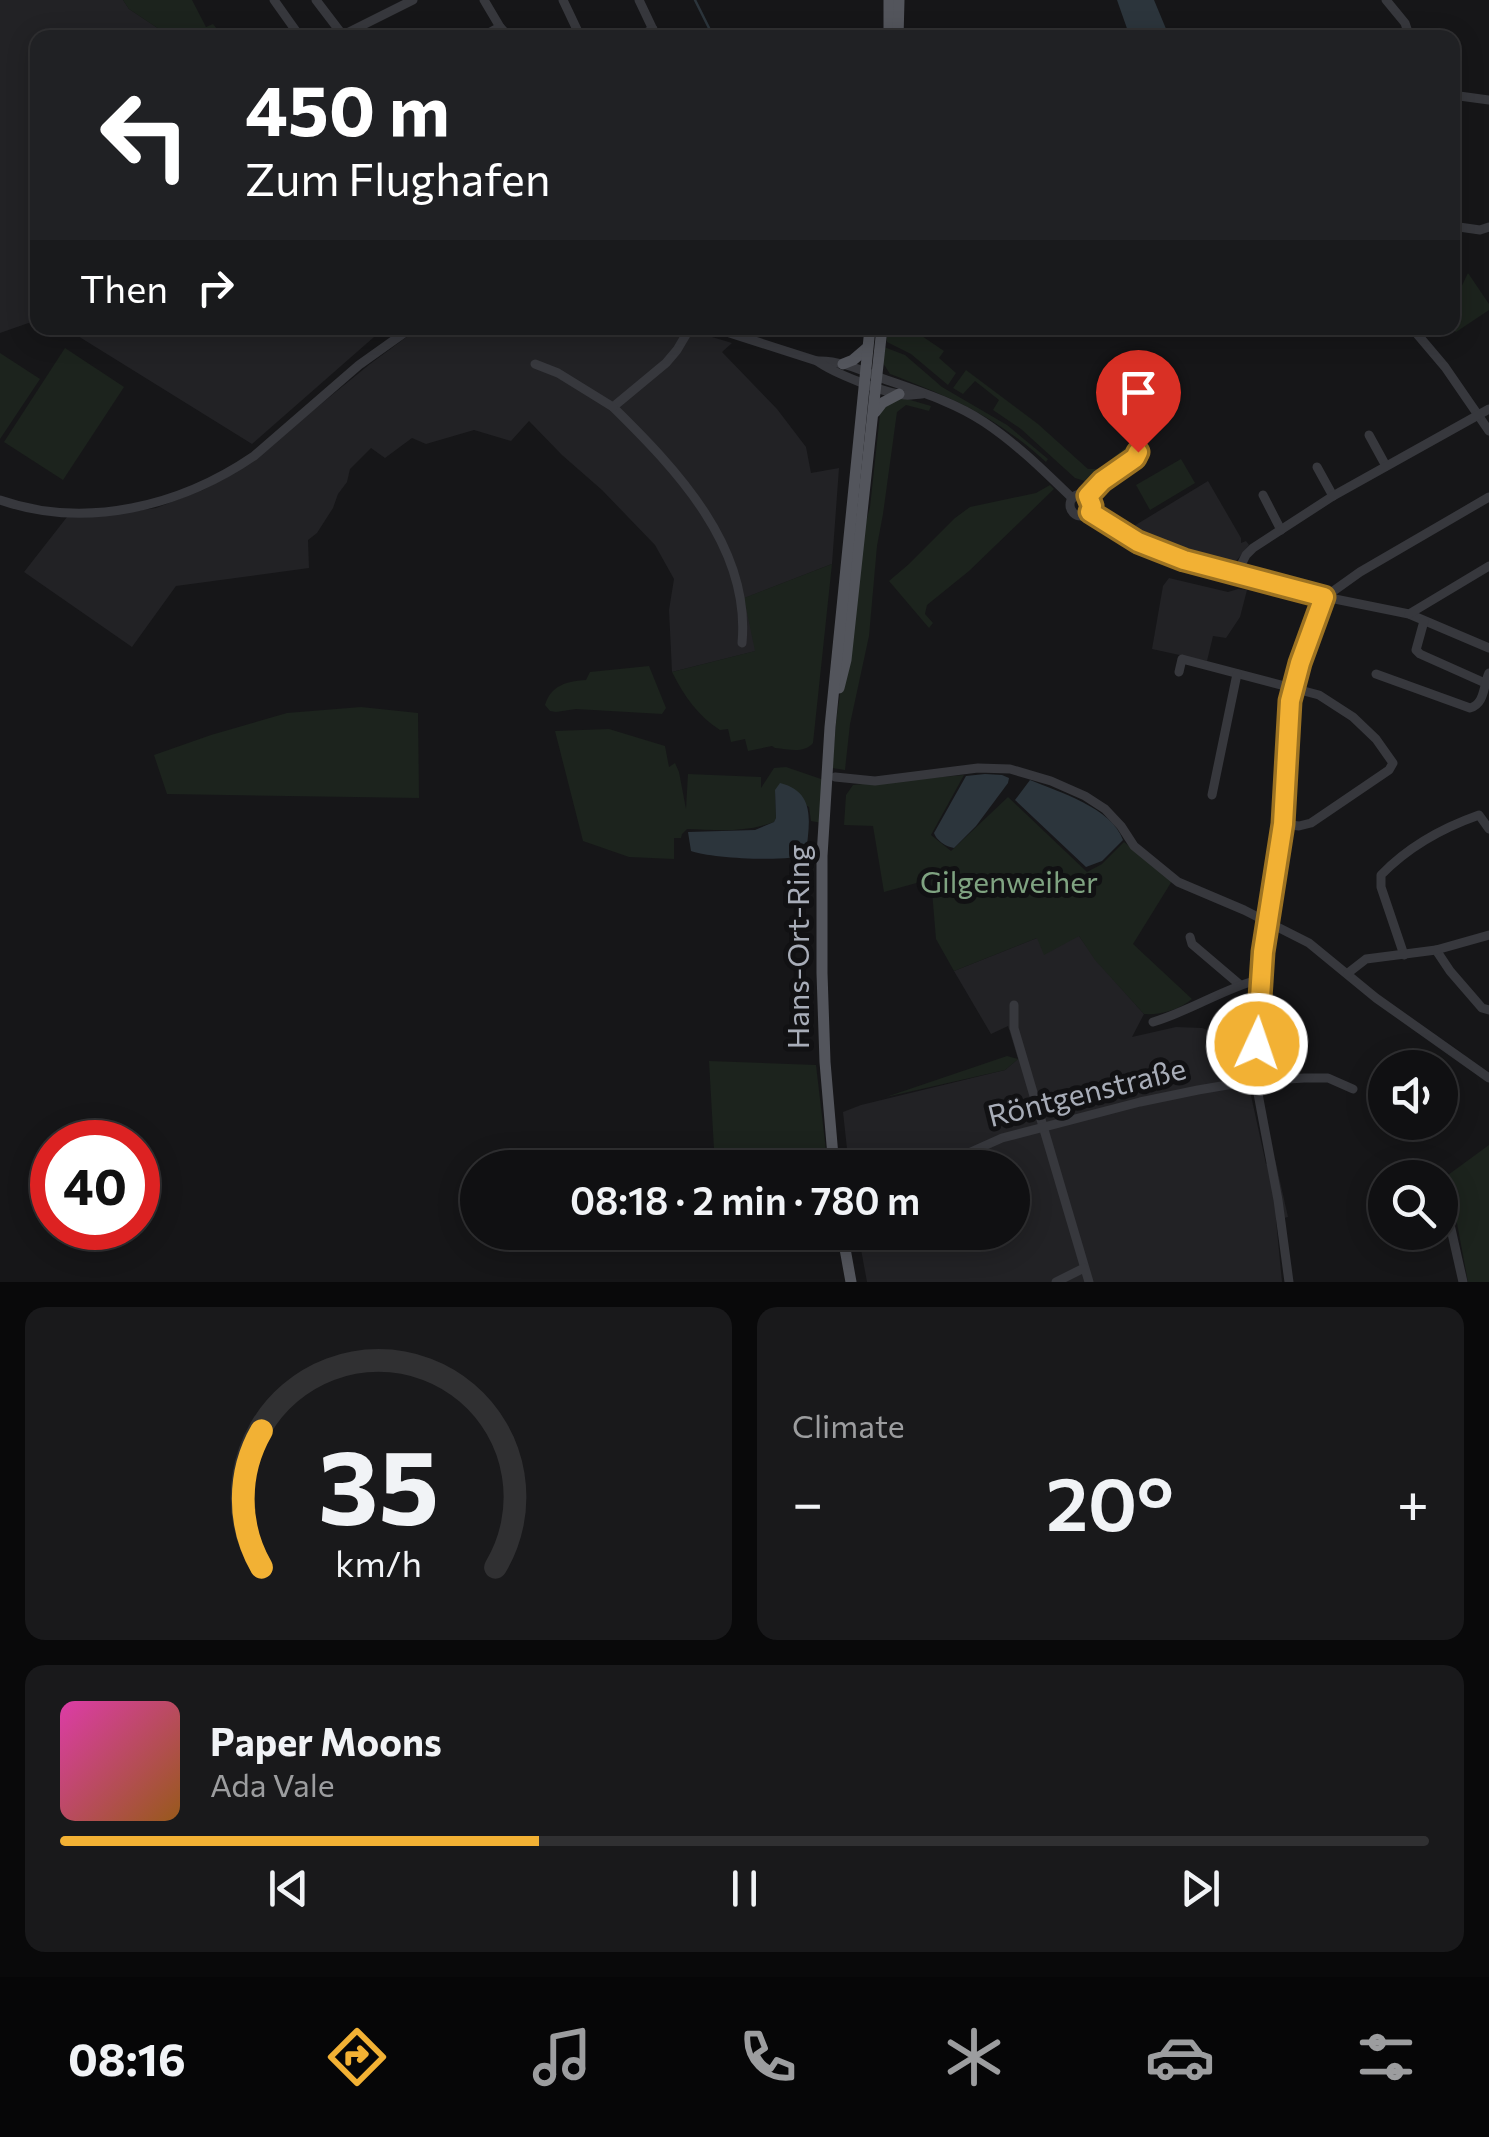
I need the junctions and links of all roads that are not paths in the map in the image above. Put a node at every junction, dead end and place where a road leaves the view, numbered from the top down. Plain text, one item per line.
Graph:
1 (274, 0) edge
2 (316, 0) edge
3 (413, 0) edge
4 (484, 0) edge
5 (563, 0) edge
6 (639, 0) edge
7 (889, 0) edge
8 (898, 0) edge
9 (1386, 0) edge
10 (500, 27) junction
11 (295, 30) edge
12 (339, 30) edge
13 (356, 30) edge
14 (494, 30) edge
15 (503, 30) edge
16 (577, 30) edge
17 (654, 30) edge
18 (889, 30) edge
19 (898, 30) edge
20 (1408, 30) edge
21 (1460, 96) edge
22 (1489, 100) edge
23 (1460, 227) edge
24 (1489, 228) edge
25 (402, 335) edge
26 (686, 335) edge
27 (736, 335) edge
28 (875, 335) edge
29 (1419, 335) edge
30 (874, 349) junction
31 (817, 361) junction
32 (838, 363) junction
33 (535, 364) dead end
34 (870, 379) junction
35 (898, 394) junction
36 (922, 394) junction
37 (1131, 405) dead end
38 (612, 407) junction
39 (1484, 412) edge
40 (873, 415) junction
41 (1489, 431) edge
42 (1369, 435) dead end
43 (1386, 466) junction
44 (1317, 467) dead end
45 (1263, 495) dead end
46 (1088, 496) junction
47 (1333, 496) junction
48 (1489, 497) edge
49 (1072, 498) junction
50 (0, 500) edge
51 (1090, 512) junction
52 (1281, 530) junction
53 (1489, 566) edge
54 (1237, 573) junction
55 (1324, 597) junction
56 (1409, 614) junction
57 (1423, 624) junction
58 (742, 643) dead end
59 (1489, 648) edge
60 (1180, 672) dead end
61 (1237, 674) junction
62 (1376, 674) dead end
63 (1487, 678) edge
64 (1294, 686) junction
65 (830, 726) junction
66 (831, 782) junction
67 (1212, 795) dead end
68 (1283, 824) junction
69 (1489, 829) edge
70 (1268, 922) junction
71 (1489, 934) edge
72 (1190, 937) dead end
73 (1436, 950) junction
74 (1404, 954) junction
75 (1348, 973) junction
76 (1260, 979) junction
77 (1239, 984) junction
78 (1014, 1004) dead end
79 (1489, 1010) edge
80 (1153, 1022) dead end
81 (1489, 1078) edge
82 (1256, 1083) junction
83 (1353, 1089) dead end
84 (1043, 1128) junction
85 (832, 1150) edge
86 (971, 1150) edge
87 (845, 1250) edge
88 (1456, 1250) edge
89 (1084, 1268) junction
90 (1462, 1279) edge
91 (851, 1282) edge
92 (1056, 1282) edge
93 (1089, 1282) edge
94 (1290, 1282) edge
95 (1448, 1282) edge

1 - 11 street
2 - 12 street
3 - 13 street
4 - 10 street
5 - 16 street
6 - 17 street
7 - 18 main road
8 - 19 main road
9 - 20 street
10 - 14 street
10 - 15 street
21 - 22 street
23 - 24 street
25 - 50 street
26 - 38 street
27 - 31 street
28 - 30 main road, Hans-Ort-Ring
29 - 39 street
30 - 32 main road
30 - 34 main road, Hans-Ort-Ring
31 - 32 street
31 - 34 street
32 - 34 street
33 - 38 street
34 - 35 street
34 - 36 street
34 - 40 main road, Hans-Ort-Ring
34 - 65 main road, Hans-Ort-Ring
35 - 36 street
35 - 40 main road
36 - 49 street
37 - 46 street
38 - 58 street
39 - 41 street
39 - 43 street
40 - 65 main road, Hans-Ort-Ring
42 - 43 street
43 - 47 street
44 - 47 street
45 - 52 street
46 - 49 street
46 - 51 street
47 - 52 street
48 - 55 street
49 - 51 street
51 - 54 street
52 - 54 street
53 - 56 street
54 - 55 street
55 - 56 street
55 - 64 street
56 - 57 street
57 - 59 street
57 - 63 street
60 - 61 street
61 - 64 street
61 - 67 street
62 - 63 street
64 - 68 street
64 - 68 street
65 - 66 main road, Hans-Ort-Ring
66 - 70 street
66 - 85 main road, Hans-Ort-Ring
68 - 70 street
69 - 74 street
70 - 75 street
70 - 76 street
71 - 73 street
72 - 77 street
73 - 74 street
73 - 79 street
74 - 75 street
75 - 81 street
76 - 77 street
76 - 82 street
77 - 80 street
78 - 84 street
82 - 83 street, Röntgenstraße
82 - 84 street, Röntgenstraße
82 - 94 street
84 - 86 street, Röntgenstraße
84 - 89 street
87 - 91 main road
88 - 90 street
89 - 92 street
89 - 93 street
90 - 95 street

